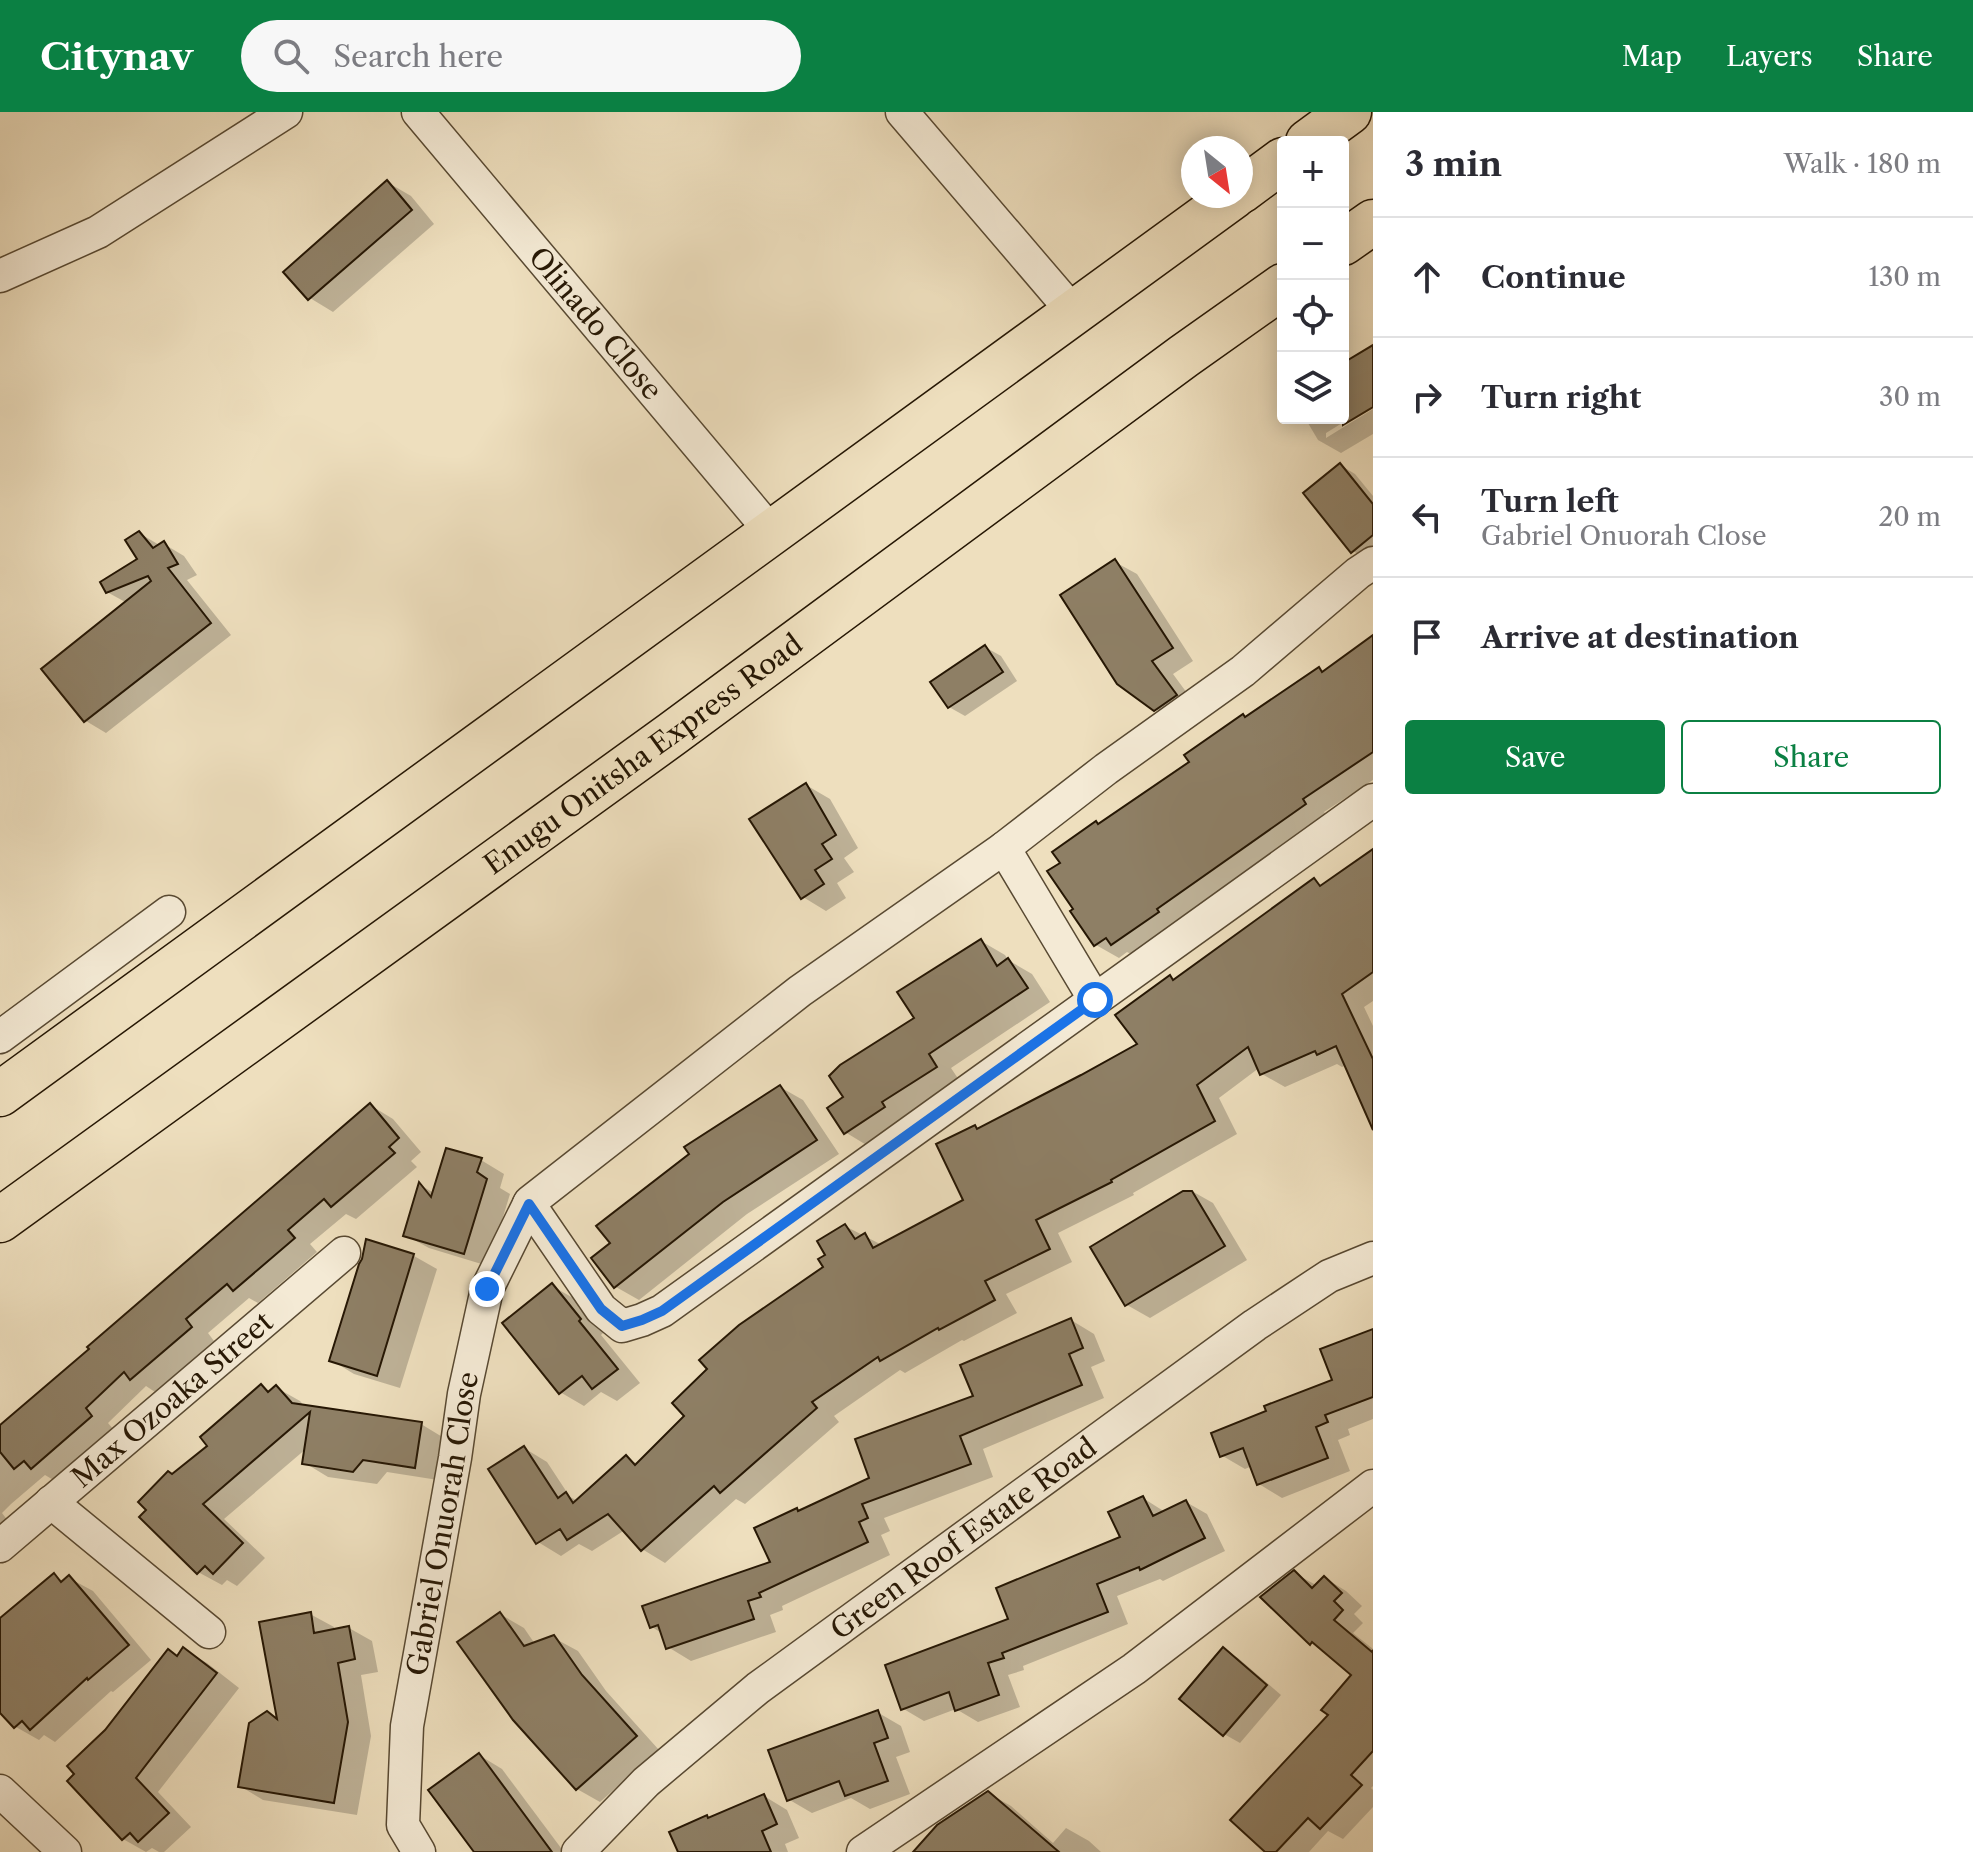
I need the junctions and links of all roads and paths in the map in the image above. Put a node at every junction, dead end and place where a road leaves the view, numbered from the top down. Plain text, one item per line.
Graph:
1 (286, 112) edge
2 (418, 112) edge
3 (902, 112) edge
4 (1349, 112) edge
5 (1316, 136) edge
6 (1277, 164) edge
7 (1253, 182) edge
8 (1218, 208) edge
9 (1373, 222) edge
10 (1349, 239) edge
11 (0, 276) edge
12 (1277, 290) edge
13 (1074, 313) junction
14 (772, 533) junction
15 (1366, 568) edge
16 (1373, 800) edge
17 (1004, 848) junction
18 (169, 912) dead end
19 (1095, 1000) junction
20 (0, 1037) edge
21 (0, 1094) edge
22 (530, 1203) junction
23 (3, 1211) edge
24 (344, 1253) dead end
25 (1373, 1258) edge
26 (1373, 1486) edge
27 (51, 1502) junction
28 (0, 1546) edge
29 (209, 1632) dead end
30 (0, 1791) edge
31 (65, 1852) edge
32 (419, 1852) edge
33 (578, 1852) edge
34 (863, 1852) edge

1 - 11 street
2 - 14 street, Olinado Close
3 - 13 street
4 - 5 highway
6 - 7 highway
8 - 13 highway
9 - 10 highway
12 - 23 highway, Enugu Onitsha Express Road
13 - 14 highway
14 - 21 highway
15 - 17 street
16 - 19 street
17 - 19 street
17 - 22 street
18 - 20 street
19 - 22 street
22 - 32 street, Gabriel Onuorah Close
24 - 27 street, Max Ozoaka Street
25 - 33 street, Green Roof Estate Road
26 - 34 street
27 - 28 street, Max Ozoaka Street
27 - 29 street
30 - 31 street

